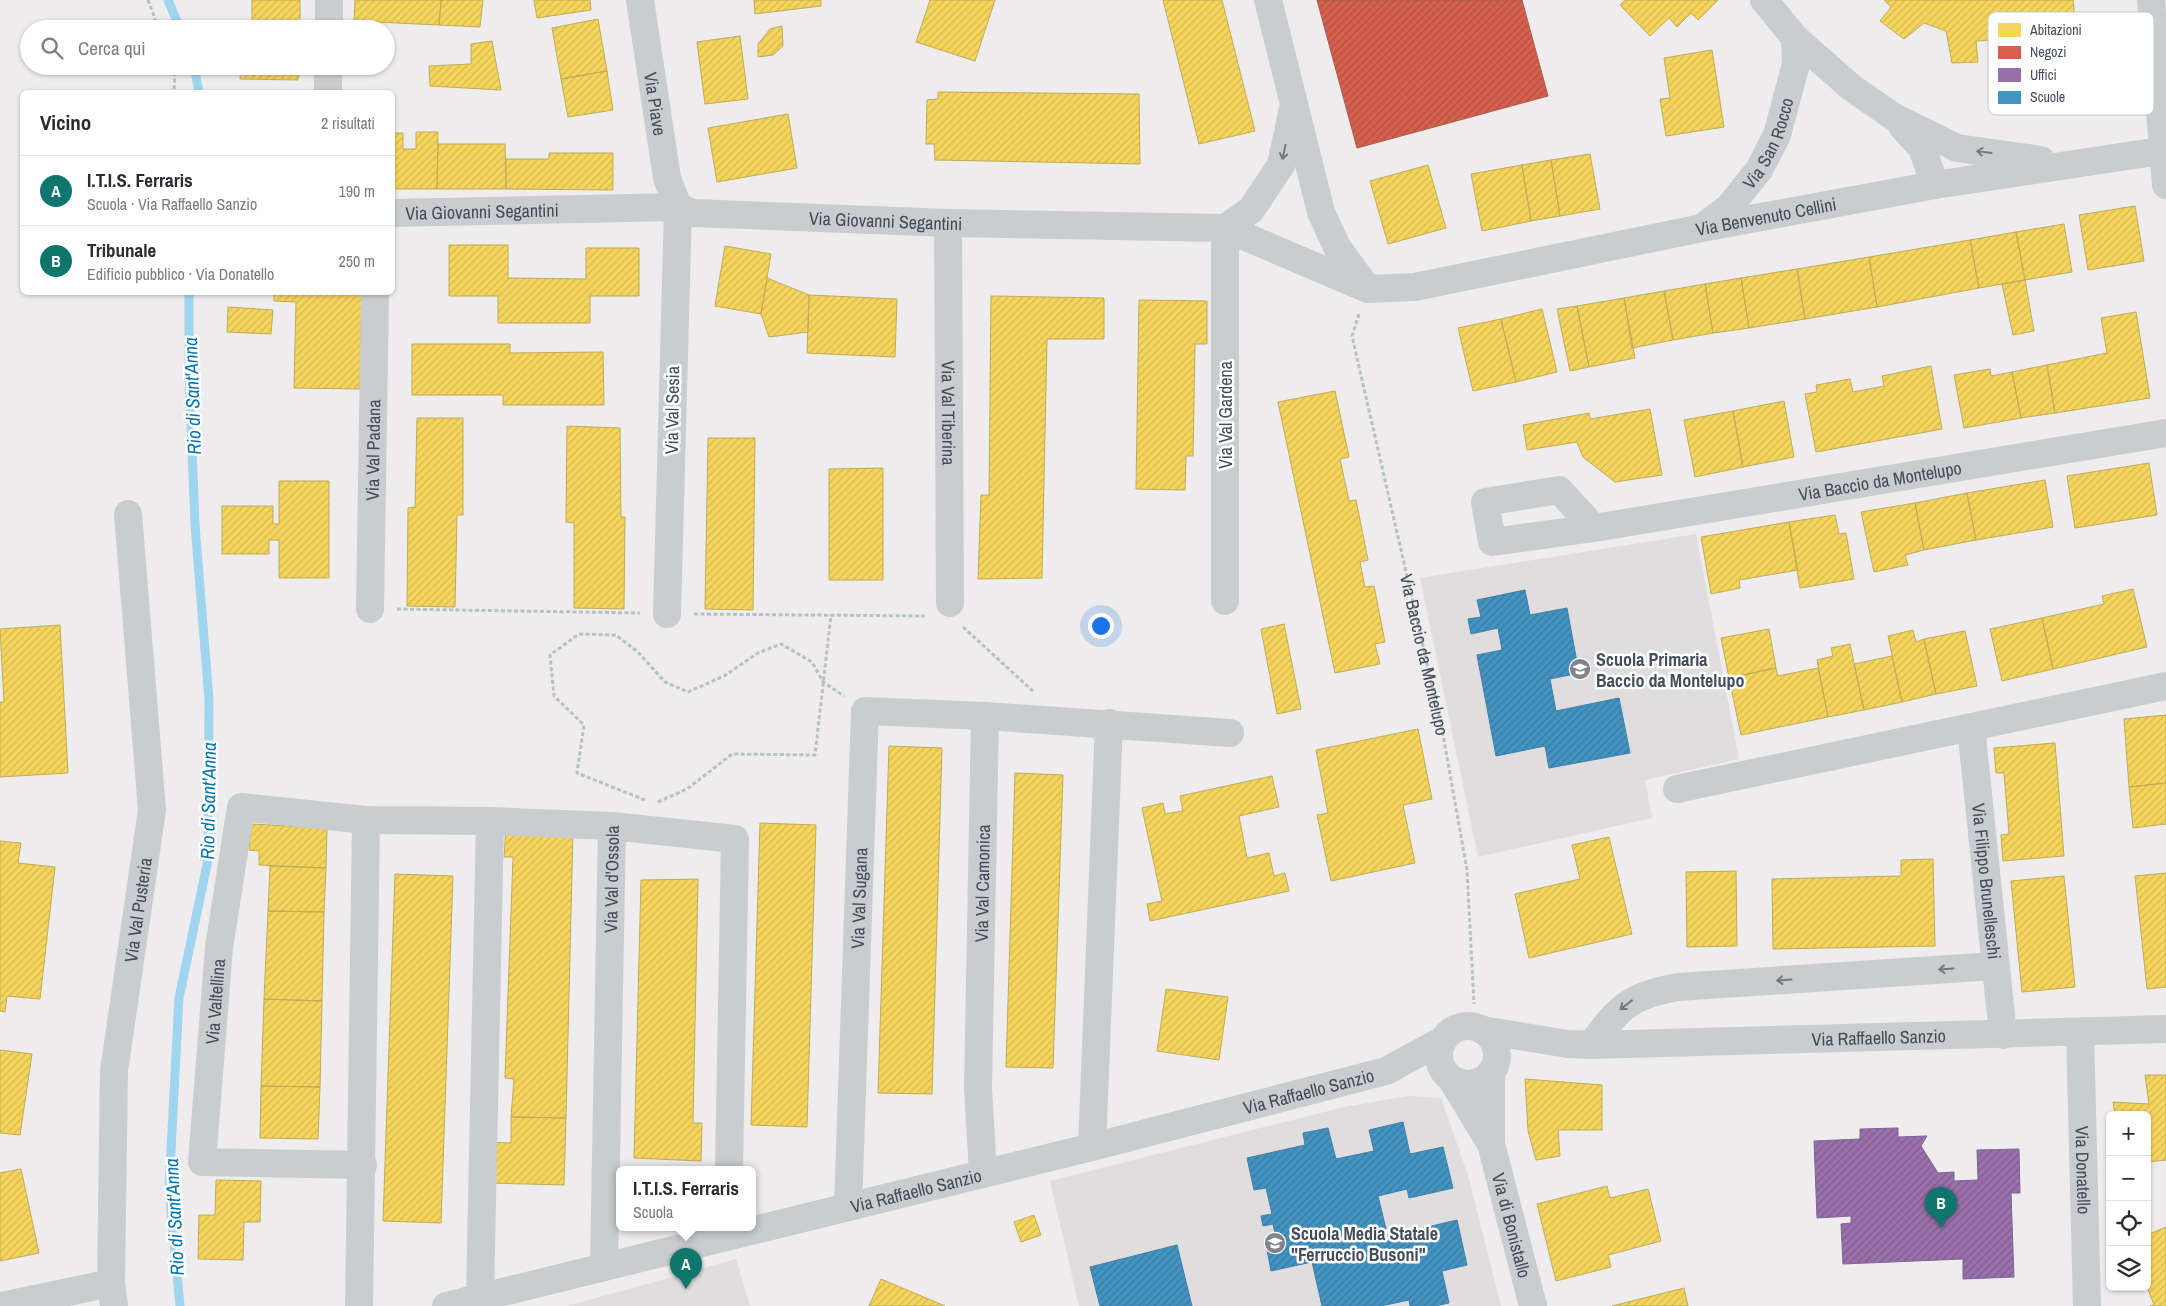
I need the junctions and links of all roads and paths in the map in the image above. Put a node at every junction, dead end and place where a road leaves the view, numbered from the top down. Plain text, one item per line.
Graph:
1 (148, 0) edge
2 (329, 0) edge
3 (640, 0) edge
4 (1268, 0) edge
5 (1764, 0) edge
6 (156, 20) edge
7 (329, 20) edge
8 (2154, 35) edge
9 (1795, 38) junction
10 (175, 75) edge
11 (328, 75) edge
12 (174, 90) edge
13 (328, 90) edge
14 (1294, 104) junction
15 (1894, 117) junction
16 (2164, 150) edge
17 (2067, 164) junction
18 (1935, 185) junction
19 (2166, 185) edge
20 (678, 207) junction
21 (1321, 212) junction
22 (395, 213) edge
23 (948, 224) junction
24 (1225, 228) junction
25 (1702, 228) junction
26 (1310, 264) junction
27 (1368, 289) junction
28 (376, 295) edge
29 (2166, 433) edge
30 (128, 514) dead end
31 (1594, 528) dead end
32 (1225, 601) dead end
33 (950, 602) joint
34 (370, 609) dead end
35 (667, 614) dead end
36 (831, 615) dead end
37 (824, 682) junction
38 (2166, 686) edge
39 (985, 716) junction
40 (1050, 720) junction
41 (1109, 724) junction
42 (1971, 727) junction
43 (1230, 733) dead end
44 (1676, 789) dead end
45 (366, 820) junction
46 (490, 821) junction
47 (612, 826) junction
48 (1995, 966) junction
49 (1478, 1028) junction
50 (2166, 1029) edge
51 (2080, 1032) junction
52 (2003, 1035) junction
53 (1443, 1040) junction
54 (1579, 1044) junction
55 (1494, 1066) junction
56 (1386, 1071) junction
57 (1448, 1077) junction
58 (1491, 1144) junction
59 (1092, 1147) junction
60 (363, 1164) junction
61 (729, 1166) edge
62 (983, 1173) junction
63 (848, 1207) junction
64 (756, 1226) edge
65 (728, 1232) edge
66 (604, 1267) junction
67 (112, 1294) edge
68 (480, 1298) junction
69 (1, 1306) edge
70 (359, 1306) edge
71 (446, 1306) edge
72 (1533, 1306) edge
73 (2087, 1306) edge

1 - 6 path
2 - 7 street
3 - 20 street, Via Piave
4 - 14 street
5 - 9 street
8 - 16 street
9 - 15 street
9 - 25 street, Via San Rocco
10 - 12 path
11 - 13 street
14 - 21 street
14 -> 24 street
17 -> 15 street
15 - 18 street
16 - 17 street, Via Benvenuto Cellini
16 - 19 street
17 - 18 street, Via Benvenuto Cellini
18 - 25 street, Via Benvenuto Cellini
20 - 22 street, Via Giovanni Segantini
20 - 23 street, Via Giovanni Segantini
20 - 35 street, Via Val Sesia
21 - 26 street
21 - 27 street
23 - 24 street, Via Giovanni Segantini
23 - 33 street, Via Val Tiberina
24 - 26 street, Via Giovanni Segantini
24 - 32 street, Via Val Gardena
25 - 27 street, Via Benvenuto Cellini
26 - 27 street, Via Giovanni Segantini
27 - 49 path, Via Baccio da Montelupo
28 - 34 street, Via Val Padana
29 - 31 street, Via Baccio da Montelupo
30 - 67 street, Via Val Pusteria
33 - 40 path
36 - 37 path
37 - 37 path
38 - 42 street
39 - 40 street
39 - 62 street, Via Val Camonica
39 - 63 street, Via Val Sugana
40 - 41 street
41 - 43 street
41 - 59 street
42 - 44 street
42 - 48 street, Via Filippo Brunelleschi
45 - 46 street, Via Valtellina
45 - 60 street
45 - 60 street, Via Valtellina
46 - 47 street, Via Valtellina
46 - 68 street
47 - 61 street, Via Val d'Ossola
47 - 66 street, Via Val d'Ossola
48 - 52 street, Via Filippo Brunelleschi
48 -> 54 street
49 - 53 street, Via Raffaello Sanzio
49 - 54 street, Via Raffaello Sanzio
49 - 55 street
50 - 51 street, Via Raffaello Sanzio
51 - 52 street, Via Raffaello Sanzio
51 - 73 street, Via Donatello
52 - 54 street, Via Raffaello Sanzio
53 - 56 street, Via Raffaello Sanzio
53 - 57 street
54 - 55 street, Via Raffaello Sanzio
55 - 57 street, Via Raffaello Sanzio
55 - 58 street, Via di Bonistallo
56 - 57 street, Via Raffaello Sanzio
56 - 59 street, Via Raffaello Sanzio
57 - 58 street, Via di Bonistallo
58 - 72 street, Via di Bonistallo
59 - 62 street, Via Raffaello Sanzio
60 - 70 street
62 - 63 street, Via Raffaello Sanzio
63 - 64 street, Via Raffaello Sanzio
65 - 66 street, Via Raffaello Sanzio
66 - 68 street, Via Raffaello Sanzio
67 - 69 street
68 - 71 street, Via Raffaello Sanzio

